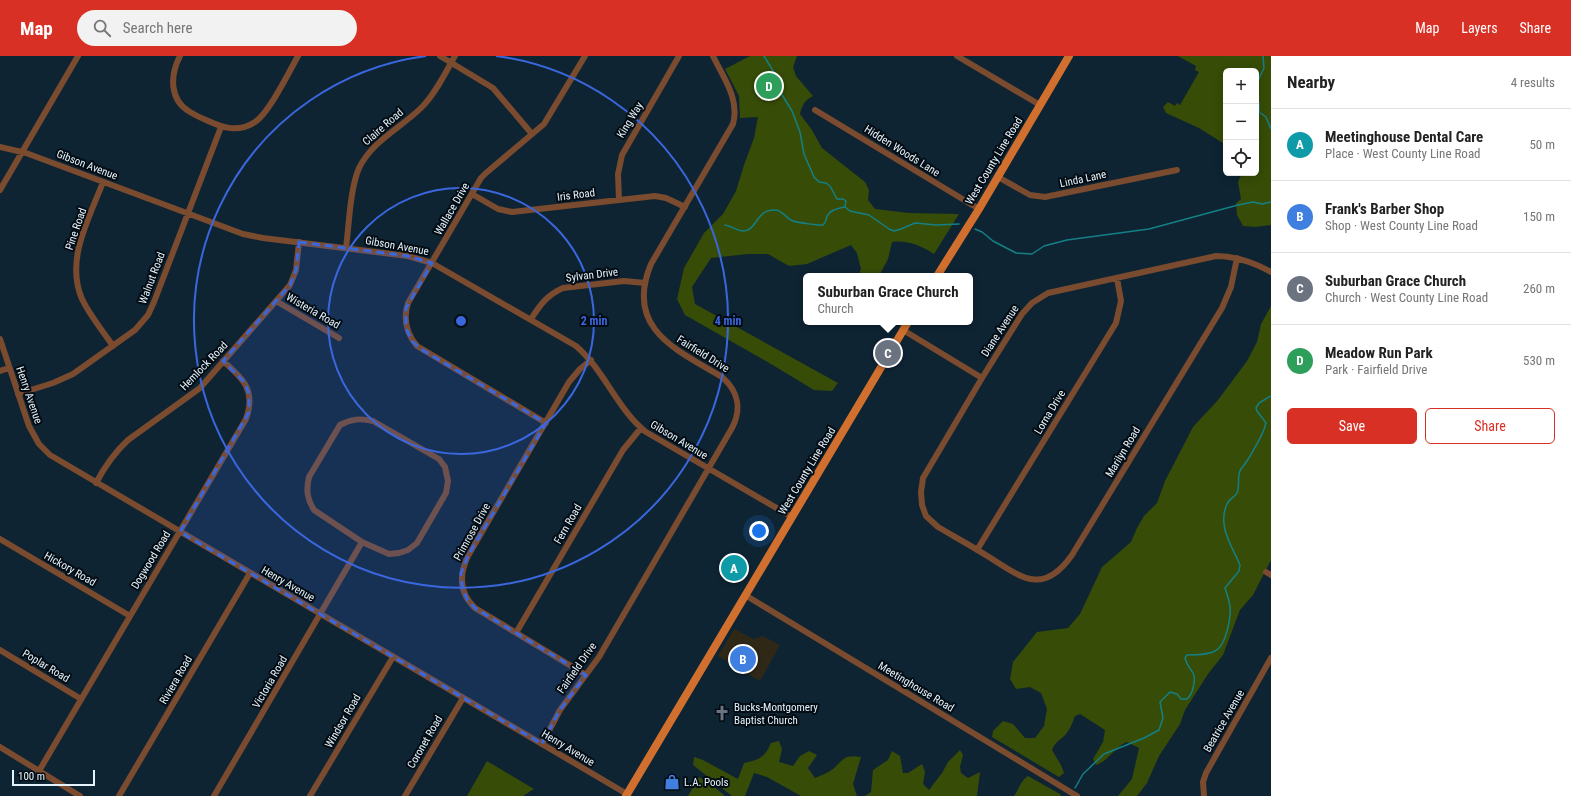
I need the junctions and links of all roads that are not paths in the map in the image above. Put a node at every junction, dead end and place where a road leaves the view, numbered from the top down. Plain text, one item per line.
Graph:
1 (78, 56) edge
2 (180, 56) edge
3 (298, 56) edge
4 (440, 56) edge
5 (455, 56) edge
6 (585, 56) edge
7 (679, 56) edge
8 (713, 56) edge
9 (957, 56) edge
10 (1069, 56) edge
11 (451, 63) junction
12 (1040, 106) junction
13 (815, 110) dead end
14 (221, 127) junction
15 (532, 134) junction
16 (0, 147) edge
17 (22, 152) junction
18 (1177, 170) dead end
19 (998, 177) junction
20 (103, 182) junction
21 (0, 190) edge
22 (472, 194) junction
23 (619, 200) junction
24 (685, 207) junction
25 (978, 209) junction
26 (187, 214) junction
27 (299, 242) junction
28 (346, 248) junction
29 (1237, 258) junction
30 (432, 262) junction
31 (1271, 272) edge
32 (939, 273) edge
33 (1117, 278) junction
34 (645, 283) junction
35 (276, 301) junction
36 (531, 319) junction
37 (906, 325) edge
38 (903, 330) junction
39 (339, 338) dead end
40 (0, 339) edge
41 (113, 346) junction
42 (592, 360) junction
43 (224, 361) junction
44 (9, 368) junction
45 (0, 371) edge
46 (982, 378) junction
47 (18, 394) junction
48 (546, 422) junction
49 (641, 428) junction
50 (708, 469) junction
51 (96, 483) junction
52 (792, 517) junction
53 (180, 532) junction
54 (0, 540) edge
55 (362, 542) junction
56 (977, 550) junction
57 (250, 573) junction
58 (745, 595) junction
59 (321, 615) junction
60 (130, 616) junction
61 (516, 633) junction
62 (0, 650) edge
63 (393, 657) junction
64 (1271, 658) edge
65 (586, 675) junction
66 (463, 698) junction
67 (81, 699) junction
68 (542, 744) junction
69 (0, 747) edge
70 (39, 771) junction
71 (627, 795) edge
72 (80, 796) edge
73 (119, 796) edge
74 (214, 796) edge
75 (310, 796) edge
76 (405, 796) edge
77 (1076, 796) edge
78 (1204, 796) edge

1 - 17 street
2 - 14 street
3 - 14 street
4 - 11 street
5 - 11 street, Claire Road
6 - 15 street, Wallace Drive
7 - 23 street, King Way
8 - 24 street, Fairfield Drive
9 - 12 street
10 - 12 main road, West County Line Road
11 - 15 street
11 - 28 street, Claire Road
12 - 19 main road, West County Line Road
13 - 25 street, Hidden Woods Lane
14 - 26 street, Walnut Road
15 - 22 street, Wallace Drive
16 - 17 street, Gibson Avenue
17 - 20 street, Gibson Avenue
17 - 21 street
18 - 19 street, Linda Lane
19 - 25 main road, West County Line Road
20 - 26 street, Gibson Avenue
20 - 41 street, Pine Road
22 - 23 street, Iris Road
22 - 30 street, Wallace Drive
23 - 24 street, Iris Road
24 - 34 street, Fairfield Drive
25 - 32 main road, West County Line Road
26 - 27 street, Gibson Avenue
26 - 41 street, Walnut Road
27 - 28 street, Gibson Avenue
27 - 35 street, Hemlock Road
28 - 30 street, Gibson Avenue
29 - 31 street, Diane Avenue
29 - 33 street, Diane Avenue
29 - 56 street, Marilyn Road
30 - 36 street, Gibson Avenue
30 - 48 street, Wallace Drive
33 - 46 street, Diane Avenue
33 - 56 street, Lorna Drive
34 - 36 street, Sylvan Drive
34 - 50 street, Fairfield Drive
35 - 39 street, Wisteria Road
35 - 43 street, Hemlock Road
36 - 42 street, Gibson Avenue
37 - 38 main road, West County Line Road
38 - 46 street
38 - 52 main road, West County Line Road
40 - 44 street, Henry Avenue
41 - 47 street, Walnut Road
42 - 48 street, Primrose Drive
42 - 49 street, Gibson Avenue
43 - 51 street, Hemlock Road
43 - 53 street, Dogwood Road
44 - 45 street
44 - 47 street, Henry Avenue
46 - 56 street, Diane Avenue
47 - 51 street, Henry Avenue
48 - 61 street, Primrose Drive
49 - 50 street, Gibson Avenue
49 - 61 street, Fern Road
50 - 52 street, Gibson Avenue
50 - 65 street, Fairfield Drive
51 - 53 street, Henry Avenue
52 - 58 main road, West County Line Road
53 - 57 street, Henry Avenue
53 - 60 street, Dogwood Road
54 - 60 street, Hickory Road
55 - 55 street
55 - 59 street, Victoria Road
57 - 59 street, Henry Avenue
57 - 73 street, Riviera Road
58 - 71 main road, West County Line Road
58 - 77 street, Meetinghouse Road
59 - 63 street, Henry Avenue
59 - 74 street, Victoria Road
60 - 67 street, Dogwood Road
61 - 65 street, Primrose Drive
62 - 67 street, Poplar Road
63 - 66 street, Henry Avenue
63 - 75 street, Windsor Road
64 - 78 street, Beatrice Avenue
65 - 68 street, Fairfield Drive
66 - 68 street, Henry Avenue
66 - 76 street, Coronet Road
67 - 70 street, Dogwood Road
68 - 71 street, Henry Avenue
69 - 70 street
70 - 72 street

